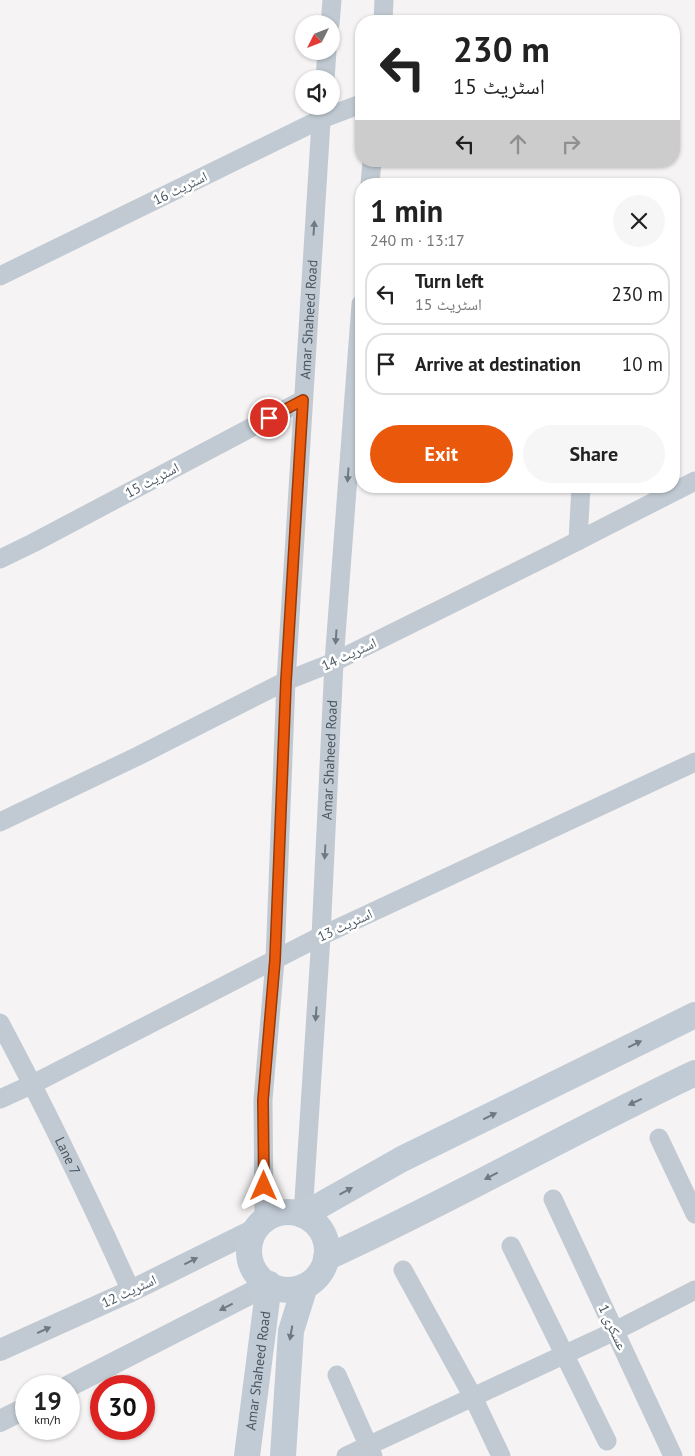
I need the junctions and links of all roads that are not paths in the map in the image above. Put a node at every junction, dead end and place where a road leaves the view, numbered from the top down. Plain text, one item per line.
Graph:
1 (332, 0) edge
2 (384, 0) edge
3 (331, 15) edge
4 (383, 15) edge
5 (355, 105) edge
6 (340, 109) edge
7 (317, 115) edge
8 (321, 115) edge
9 (0, 276) edge
10 (355, 384) edge
11 (303, 400) junction
12 (695, 481) edge
13 (680, 489) edge
14 (581, 493) edge
15 (672, 493) edge
16 (578, 541) junction
17 (0, 559) edge
18 (334, 662) junction
19 (286, 681) junction
20 (695, 762) edge
21 (0, 822) edge
22 (321, 936) junction
23 (275, 960) junction
24 (695, 1015) edge
25 (0, 1023) edge
26 (695, 1073) edge
27 (33, 1084) junction
28 (0, 1099) edge
29 (659, 1138) dead end
30 (553, 1199) dead end
31 (695, 1214) edge
32 (303, 1215) junction
33 (260, 1224) junction
34 (511, 1246) dead end
35 (326, 1258) junction
36 (403, 1270) dead end
37 (269, 1284) junction
38 (305, 1286) junction
39 (695, 1290) edge
40 (131, 1291) junction
41 (615, 1331) junction
42 (0, 1350) edge
43 (565, 1354) junction
44 (337, 1376) dead end
45 (80, 1380) edge
46 (473, 1397) junction
47 (15, 1414) edge
48 (0, 1421) edge
49 (607, 1440) dead end
50 (371, 1451) edge
51 (248, 1456) edge
52 (283, 1456) edge
53 (346, 1456) edge
54 (501, 1456) edge
55 (673, 1456) edge

1 - 3 street
2 - 4 street
5 - 6 street, اسٹریٹ 16
7 - 9 street, اسٹریٹ 16
11 -> 8 street, Amar Shaheed Road
10 -> 18 street, Amar Shaheed Road
11 - 17 street, اسٹریٹ 15
11 - 19 street, Amar Shaheed Road
12 - 13 street, اسٹریٹ 14
14 - 16 street
15 - 16 street, اسٹریٹ 14
16 - 18 street, اسٹریٹ 14
18 - 19 street, اسٹریٹ 14
18 -> 22 street, Amar Shaheed Road
19 - 21 street, اسٹریٹ 14
19 - 23 street, Amar Shaheed Road
20 - 22 street, اسٹریٹ 13
22 - 23 street, اسٹریٹ 13
22 -> 32 street, Amar Shaheed Road
23 - 27 street, اسٹریٹ 13
23 - 33 street, Amar Shaheed Road
32 -> 24 main road
25 - 27 street, Lane 7
26 -> 35 main road
27 - 28 street, اسٹریٹ 13
27 - 40 street, Lane 7
29 - 31 street
30 - 41 street, عسکری 1
32 - 33 main road
32 - 35 main road
33 - 37 main road
40 -> 33 street, اسٹریٹ 12
34 - 43 street
35 - 38 main road
36 - 46 street
37 - 38 main road
37 -> 45 street
37 - 51 main road, Amar Shaheed Road
38 -> 52 main road, Amar Shaheed Road
39 - 41 street
42 -> 40 street, اسٹریٹ 12
41 - 43 street
41 - 55 street, عسکری 1
43 - 46 street
43 - 49 street
44 - 50 street
46 - 50 street
46 - 54 street
47 - 48 street
50 - 53 street

